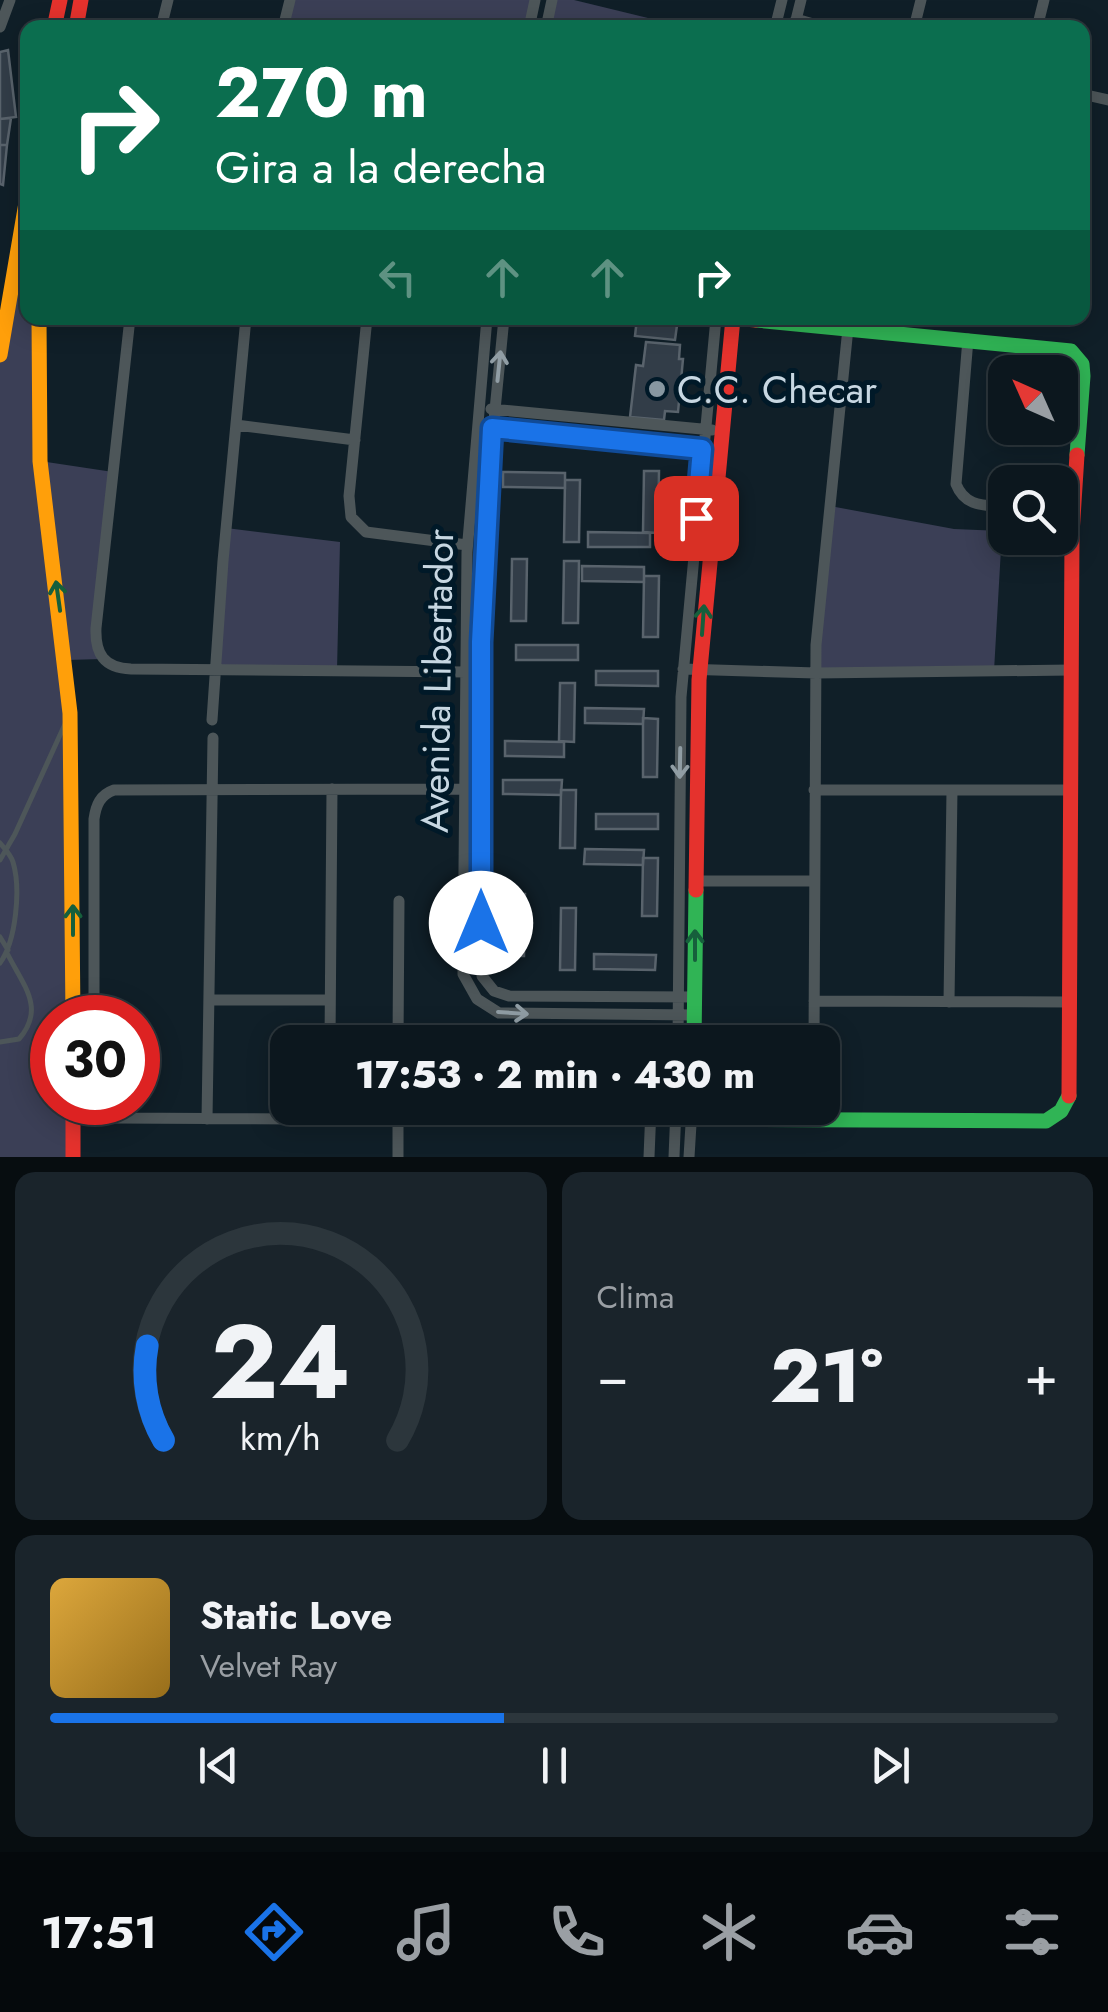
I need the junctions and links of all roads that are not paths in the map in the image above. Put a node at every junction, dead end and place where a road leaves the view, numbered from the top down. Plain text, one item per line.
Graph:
1 (10, 0) edge
2 (0, 27) edge
3 (20, 250) edge
4 (39, 325) edge
5 (129, 325) edge
6 (245, 325) edge
7 (366, 325) edge
8 (486, 325) edge
9 (503, 325) edge
10 (716, 325) edge
11 (732, 325) edge
12 (814, 325) edge
13 (848, 328) junction
14 (968, 339) junction
15 (0, 355) edge
16 (479, 408) junction
17 (494, 409) junction
18 (236, 425) junction
19 (477, 426) junction
20 (492, 428) junction
21 (712, 430) junction
22 (355, 440) junction
23 (710, 450) junction
24 (1072, 465) edge
25 (988, 505) edge
26 (468, 545) junction
27 (1067, 555) edge
28 (214, 669) junction
29 (691, 670) junction
30 (1071, 670) junction
31 (464, 672) junction
32 (481, 672) junction
33 (816, 673) junction
34 (70, 712) junction
35 (212, 720) dead end
36 (213, 738) dead end
37 (332, 789) junction
38 (464, 789) junction
39 (482, 789) junction
40 (212, 790) junction
41 (814, 790) junction
42 (952, 790) junction
43 (1070, 790) junction
44 (2, 846) edge
45 (0, 860) edge
46 (696, 880) junction
47 (813, 881) junction
48 (399, 901) dead end
49 (0, 936) edge
50 (8, 951) junction
51 (0, 963) edge
52 (73, 995) edge
53 (94, 995) edge
54 (687, 997) junction
55 (209, 1000) junction
56 (330, 1000) junction
57 (814, 1001) junction
58 (949, 1002) junction
59 (1069, 1002) junction
60 (687, 1015) junction
61 (330, 1025) edge
62 (398, 1025) edge
63 (684, 1025) edge
64 (690, 1025) edge
65 (814, 1025) edge
66 (0, 1042) edge
67 (840, 1115) edge
68 (160, 1118) edge
69 (208, 1119) junction
70 (270, 1119) edge
71 (73, 1125) edge
72 (398, 1125) edge
73 (651, 1125) edge
74 (675, 1125) edge
75 (691, 1125) edge
76 (73, 1157) edge
77 (398, 1157) edge
78 (649, 1157) edge
79 (674, 1157) edge
80 (690, 1157) edge

1 - 2 street
3 - 15 street
34 -> 4 street
5 - 28 street
6 - 18 street
7 - 22 street
8 - 16 street, Avenida Libertador
17 -> 9 street, Avenida Libertador
10 - 21 street
11 - 21 street
12 - 13 street
13 - 14 street
13 - 33 street
14 - 24 street
14 - 25 street
16 - 17 street
16 - 19 street, Avenida Libertador
17 - 20 street, Avenida Libertador
17 - 21 street
18 - 22 street
18 - 28 street
19 - 20 street
19 - 26 street, Avenida Libertador
20 - 23 street
20 - 32 street, Avenida Libertador
21 - 23 street
22 - 26 street
23 - 29 street
26 - 31 street, Avenida Libertador
27 - 30 street
28 - 31 street
28 - 35 street
29 - 33 street
29 - 46 street
29 -> 54 street
30 - 33 street
30 - 43 street
31 - 32 street
31 - 38 street, Avenida Libertador
32 - 39 street, Avenida Libertador
33 - 41 street
34 - 44 lane
52 -> 34 street
36 - 40 street
37 - 38 street
37 - 40 street
37 - 56 street
38 - 39 street
38 -> 60 street, Avenida Libertador
39 - 54 street, Avenida Libertador
40 - 53 street
40 - 55 street
41 - 42 street
41 - 47 street
42 - 43 street
42 - 58 street
43 - 59 street
44 - 45 lane
44 - 50 lane
46 - 47 street
54 -> 46 street
47 - 57 street
48 - 62 street
49 - 50 lane
50 - 51 lane
50 - 66 lane
54 - 60 street
55 - 56 street
55 - 69 street
56 - 61 street
57 - 58 street
57 - 65 street
58 - 59 street
59 - 67 street
60 - 63 street
60 - 64 street
68 - 69 street
69 - 70 street
71 - 76 street
72 - 77 street
73 - 78 street
74 - 79 street
75 - 80 street

